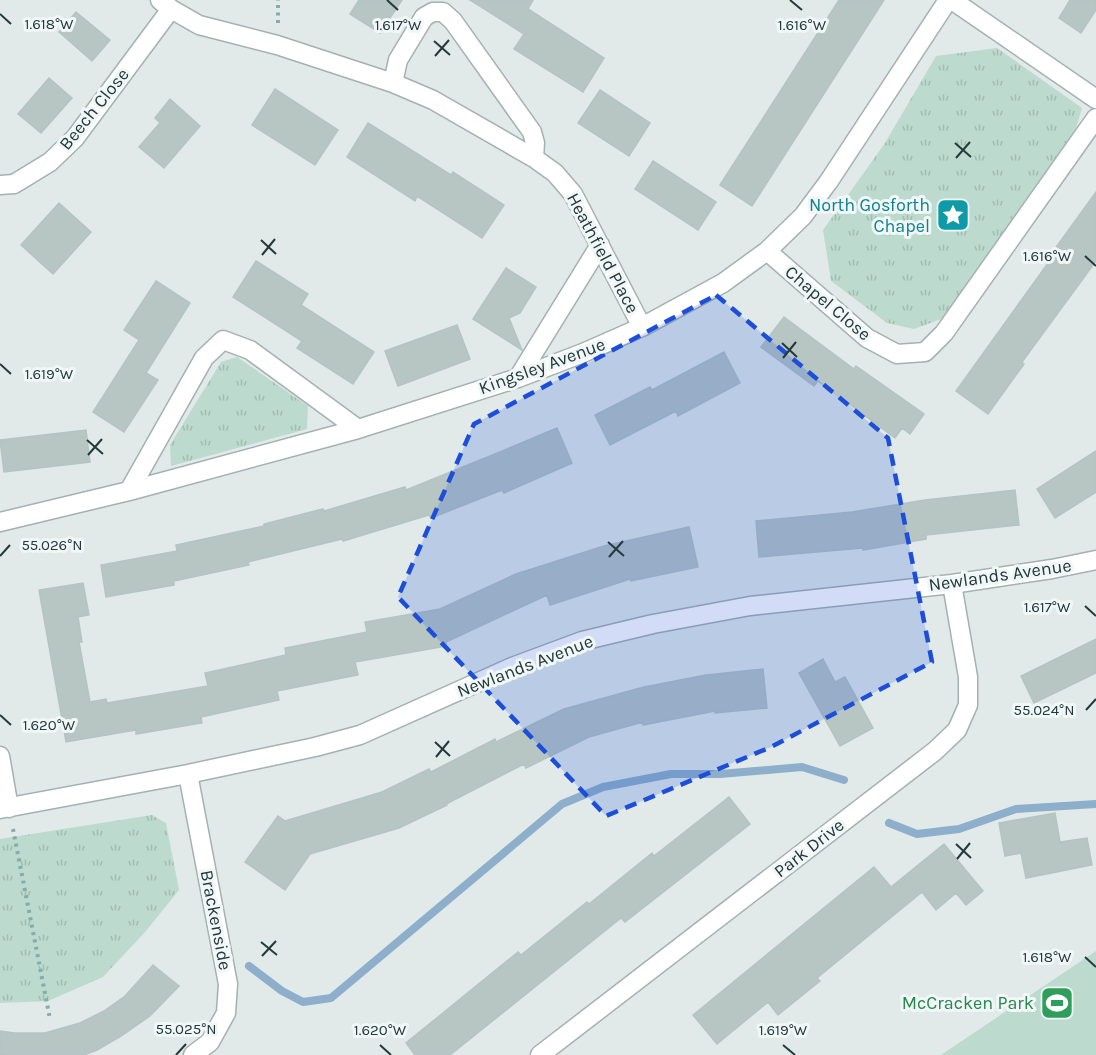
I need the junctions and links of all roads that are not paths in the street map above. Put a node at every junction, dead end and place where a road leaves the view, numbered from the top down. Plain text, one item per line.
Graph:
1 (948, 0) edge
2 (952, 0) edge
3 (165, 5) edge
4 (393, 83) junction
5 (1096, 99) edge
6 (1096, 118) edge
7 (534, 158) junction
8 (0, 185) edge
9 (600, 244) junction
10 (767, 251) junction
11 (642, 327) junction
12 (518, 378) junction
13 (358, 429) junction
14 (129, 491) junction
15 (0, 522) edge
16 (1096, 560) edge
17 (952, 584) junction
18 (0, 756) edge
19 (189, 774) junction
20 (4, 809) edge
21 (194, 1055) edge
22 (540, 1055) edge

1 - 10 street, Kingsley Avenue
2 - 5 street
3 - 4 street, Heathfield Place
3 - 8 street, Beech Close
4 - 7 street, Heathfield Place
4 - 7 street
6 - 10 street, Chapel Close
7 - 9 street, Heathfield Place
9 - 11 street, Heathfield Place
9 - 12 street
10 - 11 street, Kingsley Avenue
11 - 12 street, Kingsley Avenue
12 - 13 street, Kingsley Avenue
13 - 14 street, Kingsley Avenue
13 - 14 street
14 - 15 street, Kingsley Avenue
16 - 17 street, Newlands Avenue
17 - 19 street, Newlands Avenue
17 - 22 street, Park Drive
18 - 20 street
19 - 20 street, Newlands Avenue
19 - 21 street, Brackenside

